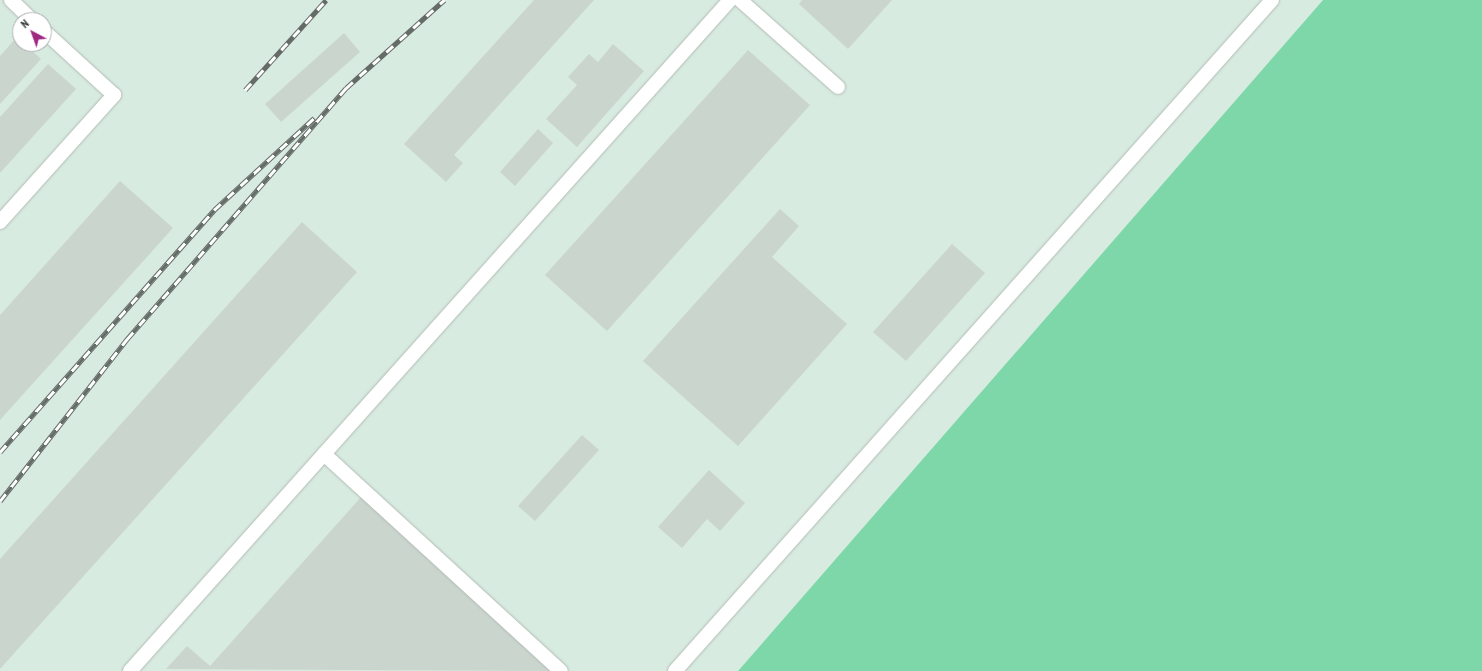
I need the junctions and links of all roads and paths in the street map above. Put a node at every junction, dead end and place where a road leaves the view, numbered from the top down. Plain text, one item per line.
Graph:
1 (11, 0) edge
2 (730, 0) edge
3 (740, 0) edge
4 (1272, 0) edge
5 (24, 12) edge
6 (52, 38) edge
7 (838, 87) dead end
8 (0, 222) edge
9 (324, 454) junction
10 (130, 671) edge
11 (561, 671) edge
12 (675, 671) edge

1 - 5 lane
2 - 9 lane
3 - 7 lane
4 - 12 lane
6 - 8 lane
9 - 10 lane
9 - 11 lane

